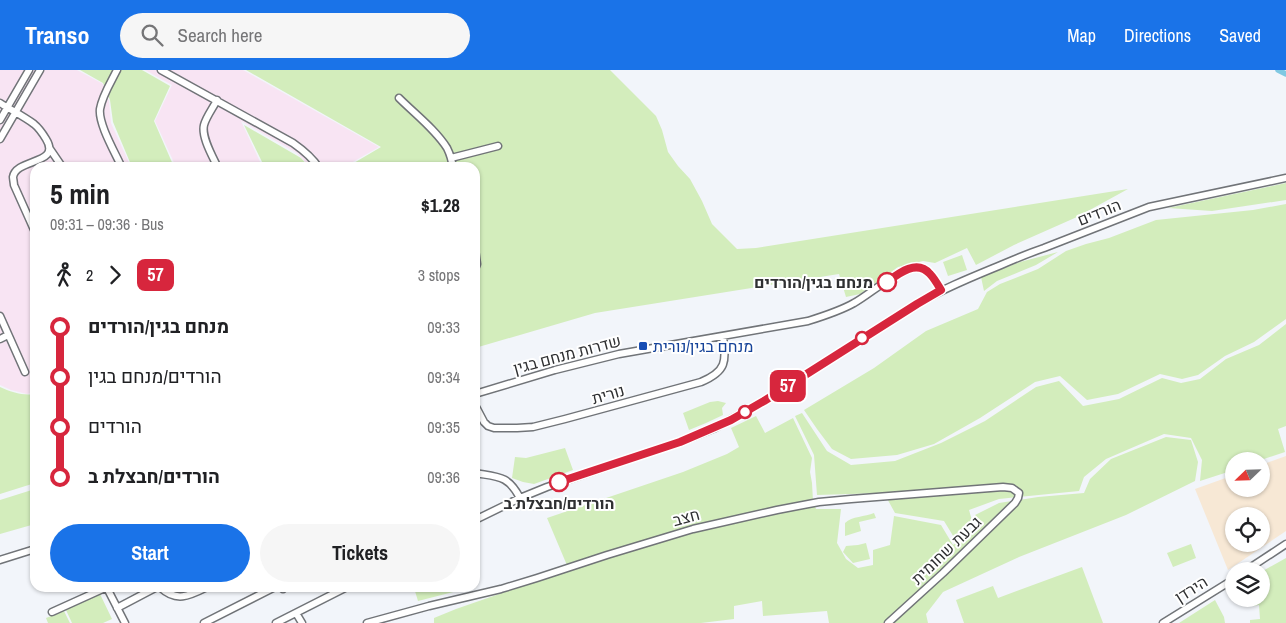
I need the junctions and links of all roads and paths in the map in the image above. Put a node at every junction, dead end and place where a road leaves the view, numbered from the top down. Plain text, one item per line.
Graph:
1 (28, 70) edge
2 (40, 70) edge
3 (117, 70) edge
4 (161, 70) edge
5 (399, 98) dead end
6 (217, 100) junction
7 (0, 103) edge
8 (7, 108) junction
9 (16, 112) junction
10 (0, 120) edge
11 (0, 139) edge
12 (498, 146) dead end
13 (50, 149) junction
14 (451, 158) junction
15 (33, 162) edge
16 (59, 162) edge
17 (119, 162) edge
18 (215, 162) edge
19 (315, 162) edge
20 (452, 162) edge
21 (30, 164) edge
22 (1286, 178) edge
23 (30, 221) edge
24 (941, 290) junction
25 (0, 316) edge
26 (8, 335) junction
27 (723, 336) junction
28 (0, 339) edge
29 (25, 372) dead end
30 (480, 392) edge
31 (480, 416) edge
32 (480, 474) edge
33 (1019, 493) joint
34 (520, 498) junction
35 (480, 518) edge
36 (1286, 544) edge
37 (30, 551) edge
38 (0, 560) edge
39 (1259, 562) edge
40 (1225, 585) edge
41 (97, 592) edge
42 (108, 592) edge
43 (148, 592) edge
44 (167, 592) edge
45 (196, 592) edge
46 (264, 592) edge
47 (337, 592) edge
48 (118, 608) junction
49 (52, 612) dead end
50 (296, 613) junction
51 (125, 623) edge
52 (204, 623) edge
53 (276, 623) edge
54 (302, 623) edge
55 (367, 623) edge
56 (888, 623) edge
57 (1163, 623) edge

1 - 8 street
2 - 9 street
3 - 17 street
4 - 6 street
5 - 14 street
6 - 18 street
6 - 19 street
7 - 8 street
8 - 9 street
8 - 10 street
9 - 11 street
9 - 13 street
12 - 14 street
13 - 15 street
13 - 16 street
14 - 20 street
21 - 23 street
22 - 24 street, הורדים
24 - 27 street, שדרות מנחם בגין
24 - 34 street, הורדים
25 - 26 street
26 - 28 street
26 - 29 street
27 - 30 street, שדרות מנחם בגין
27 - 31 street, נורית
32 - 34 street
33 - 55 street, חצב
33 - 56 street, גבעת שחומית
34 - 35 street, הורדים
36 - 39 street
37 - 38 street
40 - 57 street, הירדן
41 - 49 street
42 - 48 street
43 - 48 street
44 - 45 street
46 - 52 street
47 - 50 street
48 - 51 street
50 - 53 street
50 - 54 street

